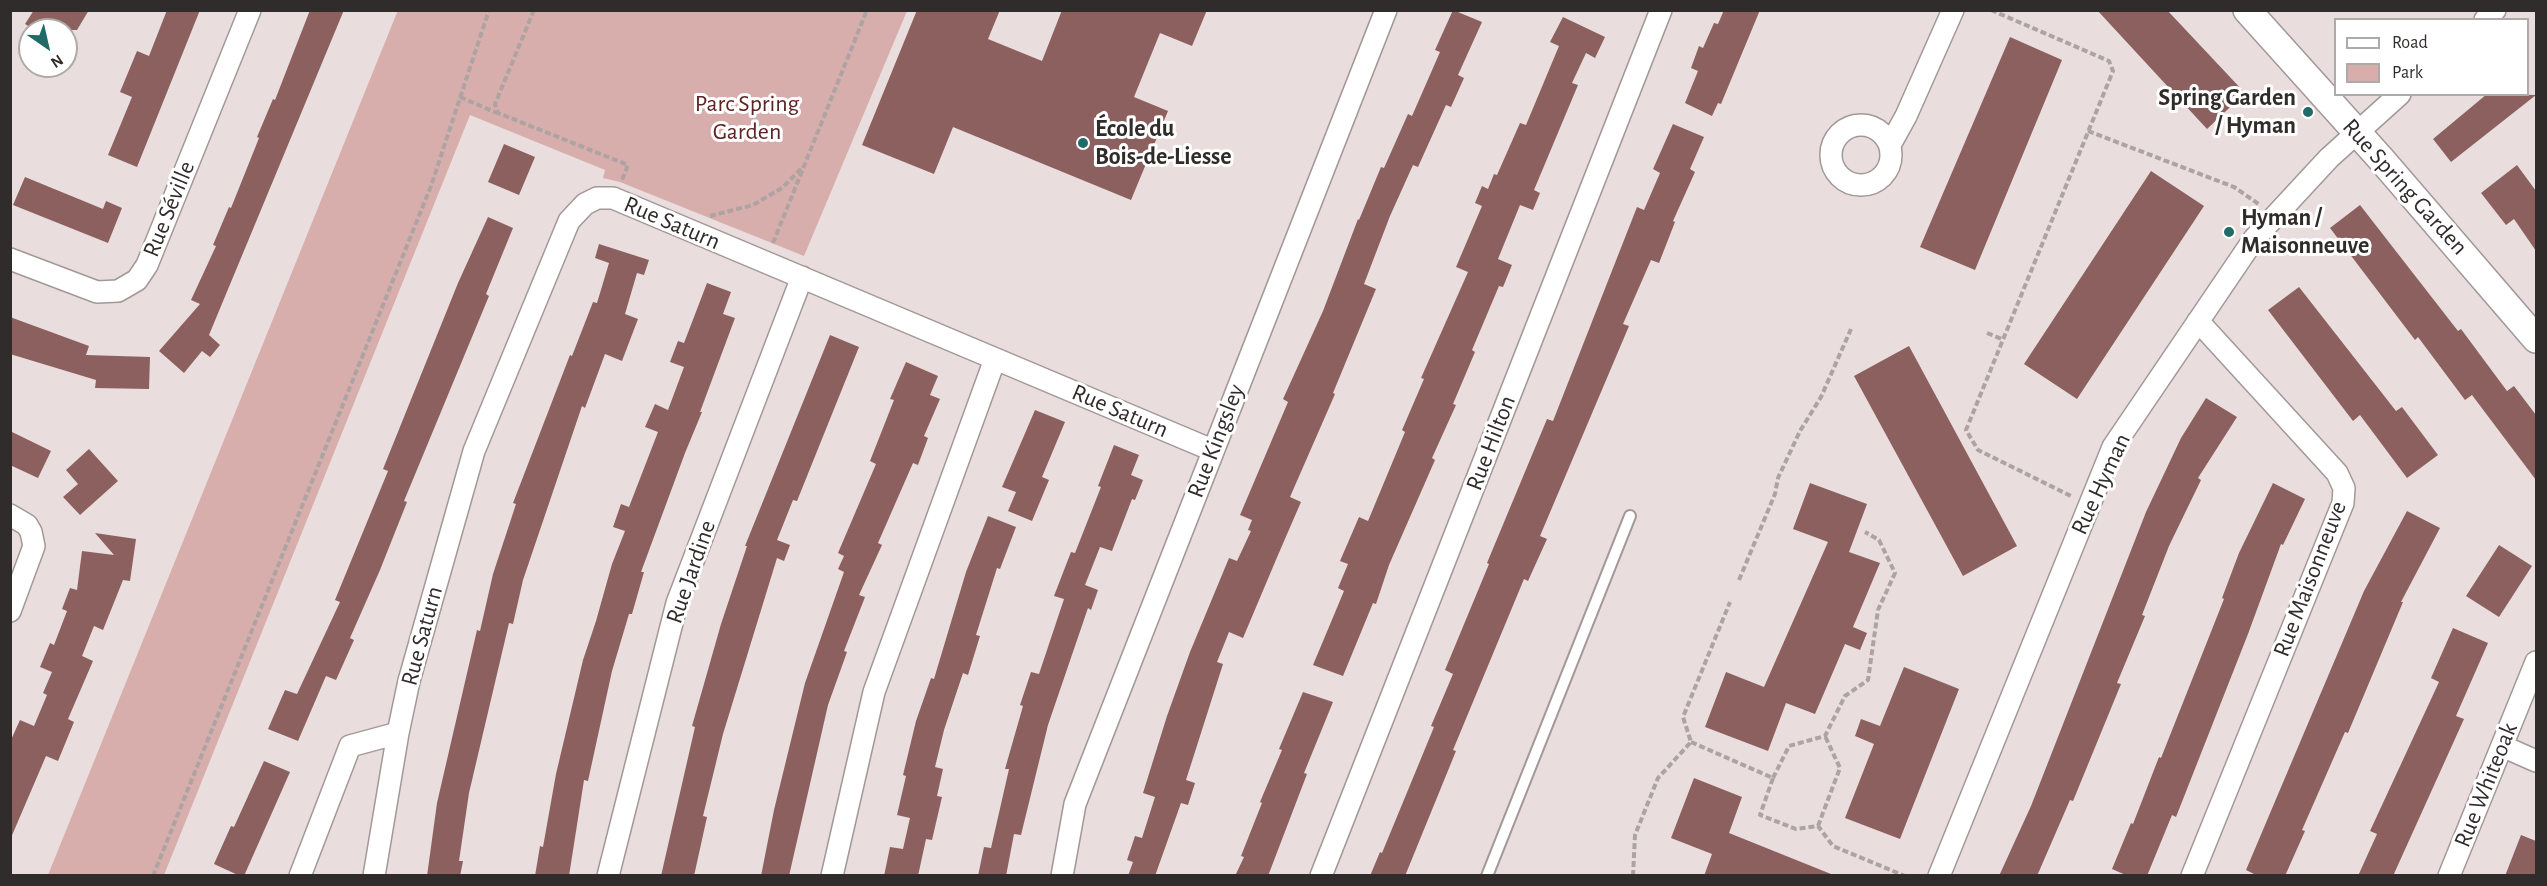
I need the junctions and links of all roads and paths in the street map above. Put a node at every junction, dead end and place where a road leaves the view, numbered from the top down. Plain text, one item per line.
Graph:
1 (250, 10) edge
2 (489, 10) edge
3 (534, 10) edge
4 (867, 10) edge
5 (1661, 10) edge
6 (1953, 10) edge
7 (1991, 10) edge
8 (2247, 10) edge
9 (1384, 11) edge
10 (2398, 96) edge
11 (459, 97) junction
12 (498, 113) junction
13 (2088, 131) junction
14 (2357, 133) junction
15 (1890, 145) dead end
16 (805, 165) junction
17 (620, 184) dead end
18 (2276, 215) junction
19 (700, 216) dead end
20 (772, 246) dead end
21 (10, 259) edge
22 (802, 277) junction
23 (2198, 321) junction
24 (1851, 329) dead end
25 (1987, 333) dead end
26 (2002, 339) junction
27 (2536, 339) edge
28 (995, 359) junction
29 (1212, 450) junction
30 (2089, 506) junction
31 (10, 515) edge
32 (1630, 516) dead end
33 (1865, 532) dead end
34 (1739, 580) dead end
35 (1730, 602) dead end
36 (10, 611) edge
37 (2536, 662) edge
38 (398, 733) junction
39 (1825, 735) junction
40 (1691, 742) junction
41 (2502, 746) junction
42 (2536, 761) edge
43 (1773, 778) junction
44 (1818, 826) junction
45 (153, 876) edge
46 (300, 876) edge
47 (374, 876) edge
48 (608, 876) edge
49 (832, 876) edge
50 (1062, 876) edge
51 (1321, 876) edge
52 (1487, 876) edge
53 (1633, 876) edge
54 (1905, 876) edge
55 (1939, 876) edge
56 (2192, 876) edge
57 (2449, 876) edge

1 - 21 street, Rue Séville
2 - 11 path
3 - 12 path
4 - 16 path
5 - 51 street, Rue Hilton
6 - 15 street
7 - 13 path
8 - 14 street, Rue Spring Garden
9 - 29 street, Rue Kingsley
10 - 14 street, Rue Hyman
11 - 12 path
11 - 45 path
12 - 17 path
13 - 18 path
13 - 26 path
14 - 18 street, Rue Hyman
14 - 27 street, Rue Spring Garden
16 - 19 path
16 - 20 path
18 - 23 street, Rue Hyman
22 - 28 street, Rue Saturn
22 - 38 street, Rue Saturn
22 - 48 street, Rue Jardine
23 - 30 street, Rue Hyman
23 - 56 street, Rue Maisonneuve
24 - 34 path
25 - 26 path
26 - 30 path
28 - 29 street, Rue Saturn
28 - 49 street
29 - 50 street, Rue Kingsley
30 - 55 street, Rue Hyman
31 - 36 street
32 - 52 lane
33 - 39 path
35 - 40 path
37 - 41 street, Rue Whiteoak
38 - 46 street
38 - 47 street, Rue Saturn
39 - 43 path
39 - 44 path
40 - 43 path
40 - 53 path
41 - 42 street
41 - 57 street, Rue Whiteoak
43 - 44 path
44 - 54 path

